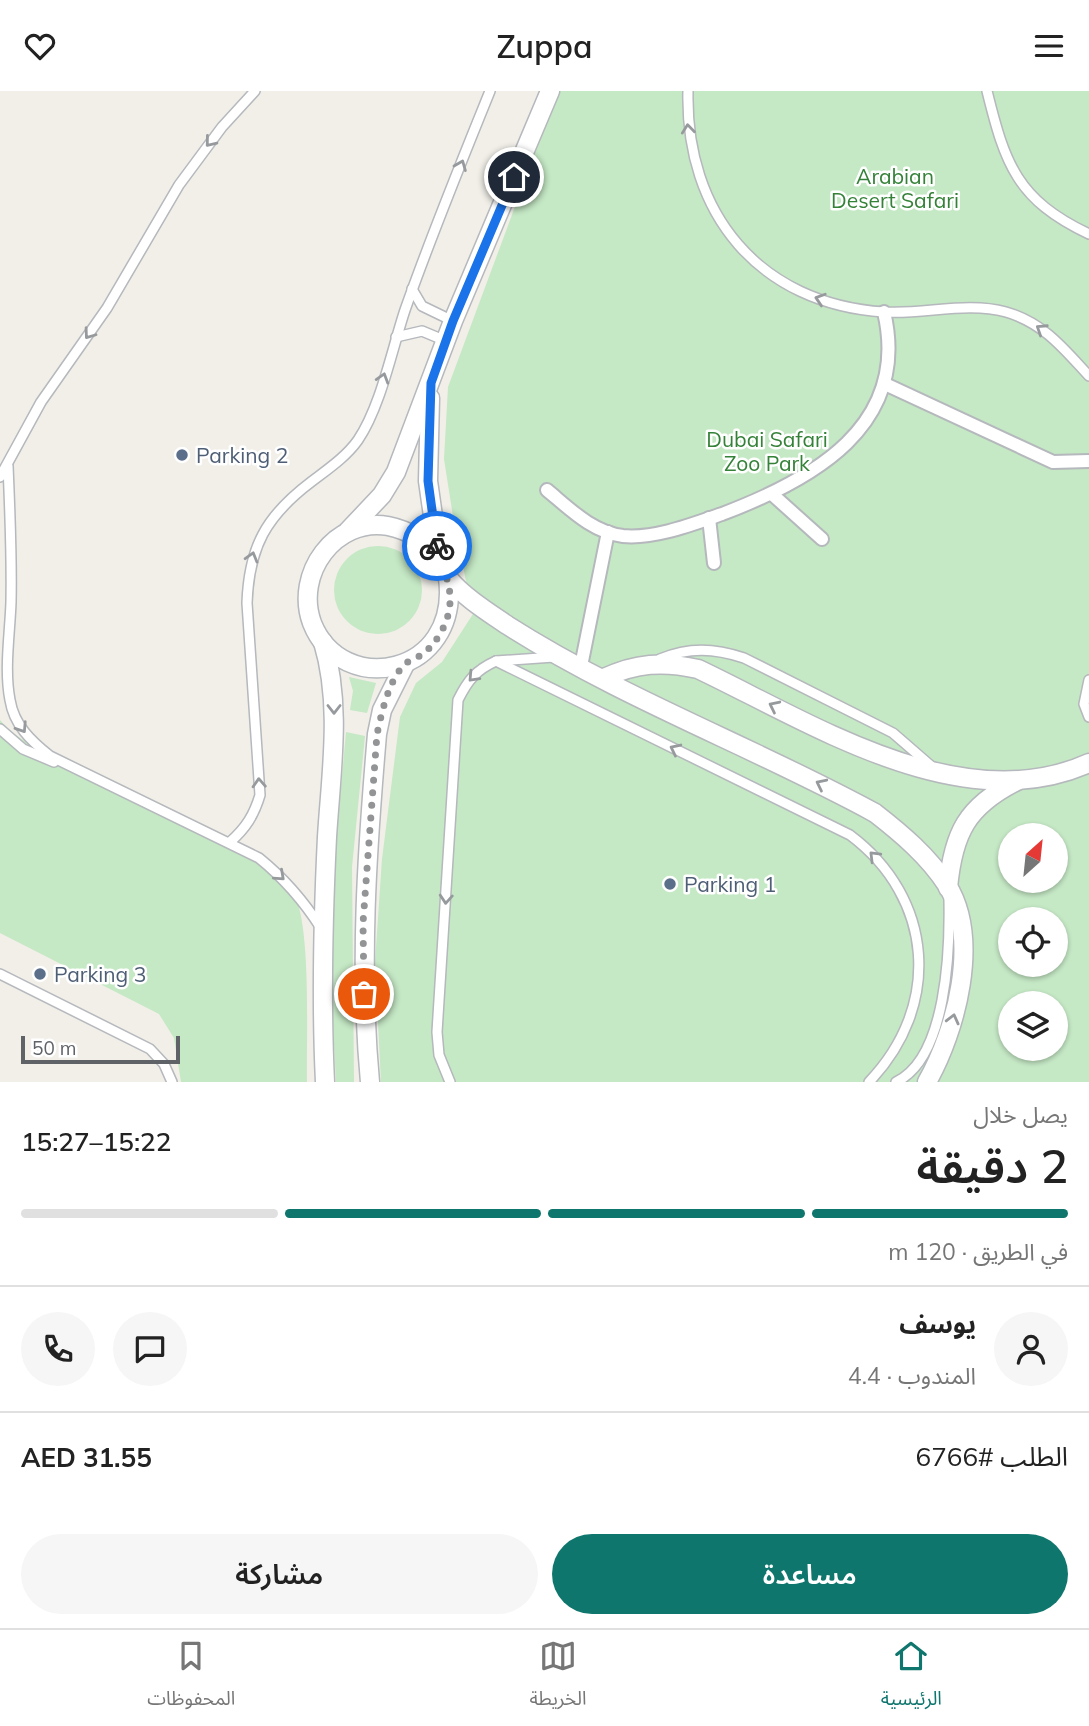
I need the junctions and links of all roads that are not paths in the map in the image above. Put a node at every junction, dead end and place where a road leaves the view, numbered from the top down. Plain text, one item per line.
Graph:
1 (255, 91) edge
2 (490, 91) edge
3 (550, 91) edge
4 (688, 91) edge
5 (987, 91) edge
6 (1089, 234) edge
7 (412, 289) junction
8 (884, 312) junction
9 (453, 321) junction
10 (396, 337) junction
11 (446, 341) junction
12 (1089, 376) edge
13 (431, 383) junction
14 (885, 384) junction
15 (1089, 461) edge
16 (8, 467) junction
17 (0, 477) edge
18 (547, 490) dead end
19 (773, 495) junction
20 (709, 518) junction
21 (608, 532) junction
22 (345, 533) junction
23 (822, 539) dead end
24 (439, 558) junction
25 (714, 563) dead end
26 (448, 578) junction
27 (323, 642) junction
28 (563, 657) junction
29 (496, 661) junction
30 (650, 663) junction
31 (405, 664) junction
32 (581, 666) junction
33 (604, 678) junction
34 (1089, 680) edge
35 (1089, 717) edge
36 (0, 729) edge
37 (1089, 763) edge
38 (71, 765) junction
39 (941, 773) junction
40 (1024, 778) junction
41 (230, 842) junction
42 (948, 888) junction
43 (323, 931) junction
44 (0, 974) edge
45 (172, 1082) edge
46 (326, 1082) edge
47 (370, 1082) edge
48 (450, 1082) edge
49 (869, 1082) edge
50 (896, 1082) edge
51 (927, 1082) edge

1 -> 16 lane
7 -> 2 lane
3 - 9 street
8 -> 4 lane
5 - 6 lane
7 - 9 lane
7 - 10 lane
12 -> 8 lane
8 - 14 street
9 - 11 street
10 - 11 lane
41 -> 10 lane
11 - 13 street
13 - 22 street
13 - 24 street
14 - 15 street
14 - 19 street
16 - 17 lane
16 -> 38 lane
18 - 21 street
19 - 20 street
19 - 23 street
20 - 21 street
20 - 25 street
21 - 32 street
22 - 24 street
22 - 27 street
24 - 26 street
26 - 28 street
26 - 31 street
27 - 31 street
27 -> 43 street
28 - 29 lane
28 - 32 street
29 -> 48 lane
49 -> 29 lane
30 - 33 street
39 -> 30 street
30 - 39 lane
31 - 47 street
32 - 33 street
42 -> 33 street
34 - 35 lane
36 - 38 lane
37 - 40 street
38 - 41 lane
39 - 40 street
40 - 42 street
41 -> 43 lane
42 - 50 lane
51 -> 42 street
43 - 46 street
44 - 45 lane

